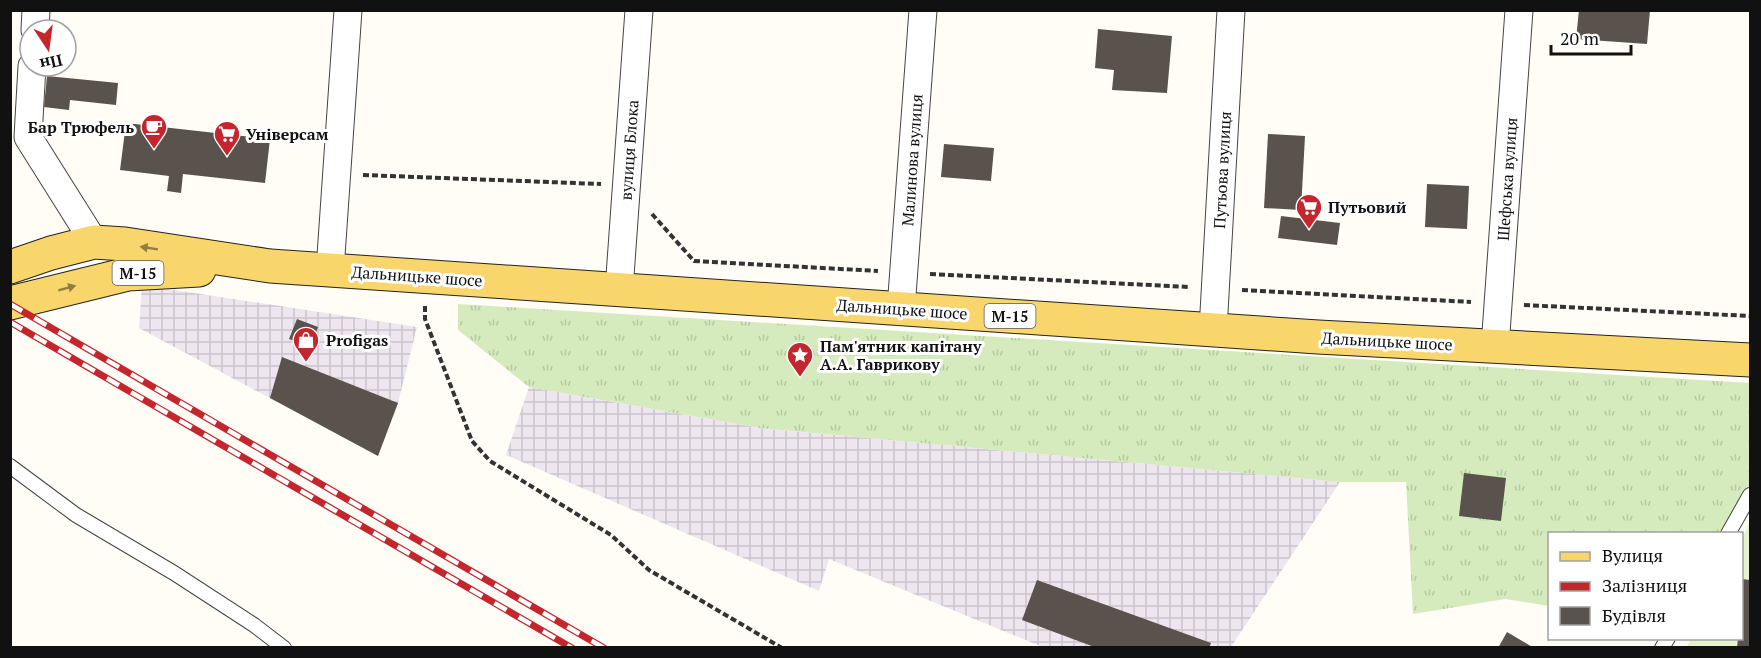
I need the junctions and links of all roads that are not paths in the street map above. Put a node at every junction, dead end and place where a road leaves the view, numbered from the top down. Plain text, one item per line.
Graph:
1 (348, 10) edge
2 (639, 10) edge
3 (923, 10) edge
4 (1231, 10) edge
5 (1519, 10) edge
6 (30, 78) edge
7 (19, 134) edge
8 (94, 242) junction
9 (270, 266) junction
10 (10, 267) edge
11 (330, 270) junction
12 (619, 290) junction
13 (10, 303) edge
14 (901, 309) junction
15 (1212, 330) junction
16 (1495, 346) junction
17 (1750, 360) edge
18 (10, 466) edge
19 (1750, 495) edge
20 (1729, 532) edge
21 (284, 648) edge

1 - 11 street
2 - 12 street, вулиця Блока
3 - 14 street, Малинова вулиця
4 - 15 street, Путьова вулиця
5 - 16 street, Шефська вулиця
6 - 7 street
7 - 8 street
9 -> 8 main road, М-15
8 - 10 main road, М-15
9 - 11 main road, Дальницьке шосе / М-15
13 -> 9 main road, М-15
11 - 12 main road, Дальницьке шосе / М-15
12 - 14 main road, Дальницьке шосе / М-15
14 - 15 main road, Дальницьке шосе / М-15
15 - 16 main road, Дальницьке шосе / М-15
16 - 17 main road, Дальницьке шосе / М-15
18 - 21 lane
19 - 20 lane

